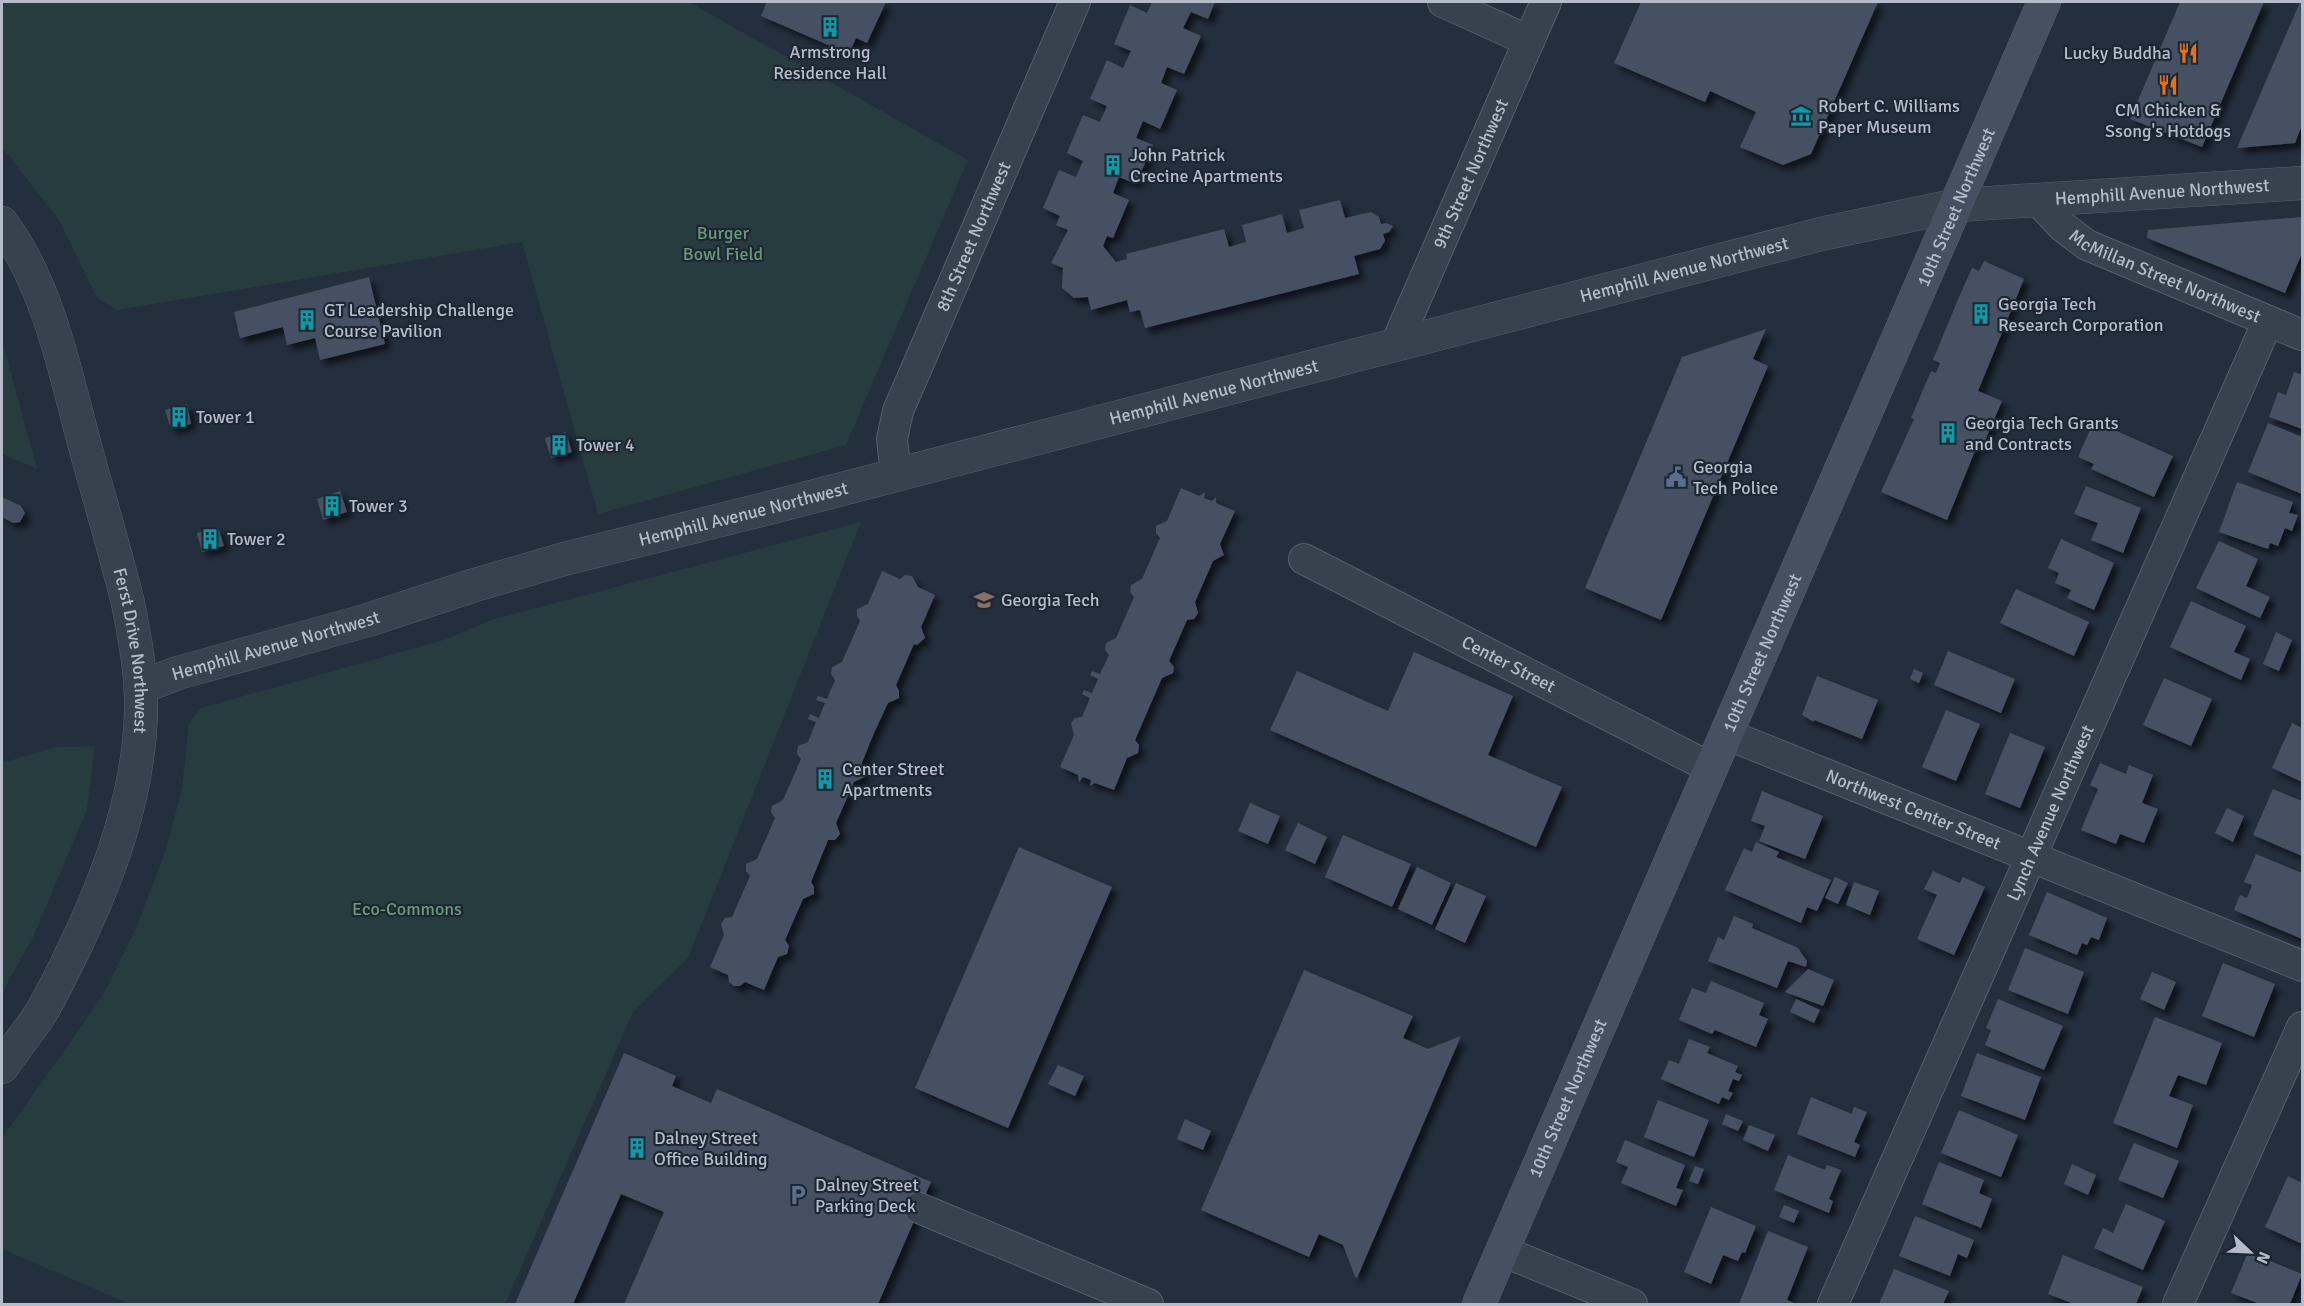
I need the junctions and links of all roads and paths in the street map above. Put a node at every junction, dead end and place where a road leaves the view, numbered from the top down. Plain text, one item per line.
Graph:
1 (1075, 2) edge
2 (1443, 2) edge
3 (1546, 2) edge
4 (2044, 2) edge
5 (1529, 40) junction
6 (2302, 183) edge
7 (2037, 199) junction
8 (1958, 205) junction
9 (2, 223) edge
10 (2268, 321) junction
11 (2302, 335) edge
12 (1396, 345) junction
13 (896, 475) junction
14 (1304, 560) dead end
15 (141, 687) junction
16 (1726, 734) junction
17 (1711, 768) junction
18 (2031, 858) junction
19 (2302, 966) edge
20 (2302, 1027) edge
21 (2, 1067) edge
22 (919, 1208) dead end
23 (1502, 1251) junction
24 (1148, 1305) edge
25 (1479, 1305) edge
26 (1632, 1305) edge
27 (1833, 1305) edge
28 (2178, 1305) edge

1 - 13 street, 8th Street Northwest
2 - 5 street
3 - 5 street, 9th Street Northwest
4 - 8 main road, 10th Street Northwest
5 - 12 street, 9th Street Northwest
6 - 7 street, Hemphill Avenue Northwest
7 - 8 street, Hemphill Avenue Northwest
7 - 10 street, McMillan Street Northwest
8 - 12 street, Hemphill Avenue Northwest
8 - 16 main road, 10th Street Northwest
9 - 15 street, Ferst Drive Northwest
10 - 11 street, McMillan Street Northwest
10 - 18 street, Lynch Avenue Northwest
12 - 13 street, Hemphill Avenue Northwest
13 - 15 street, Hemphill Avenue Northwest
14 - 17 street, Center Street
15 - 21 street, Ferst Drive Northwest
16 - 17 main road, 10th Street Northwest
16 - 18 street, Northwest Center Street
17 - 23 main road, 10th Street Northwest
18 - 19 street, Northwest Center Street
18 - 27 street, Lynch Avenue Northwest
20 - 28 street
22 - 24 street
23 - 25 main road, 10th Street Northwest
23 - 26 street

